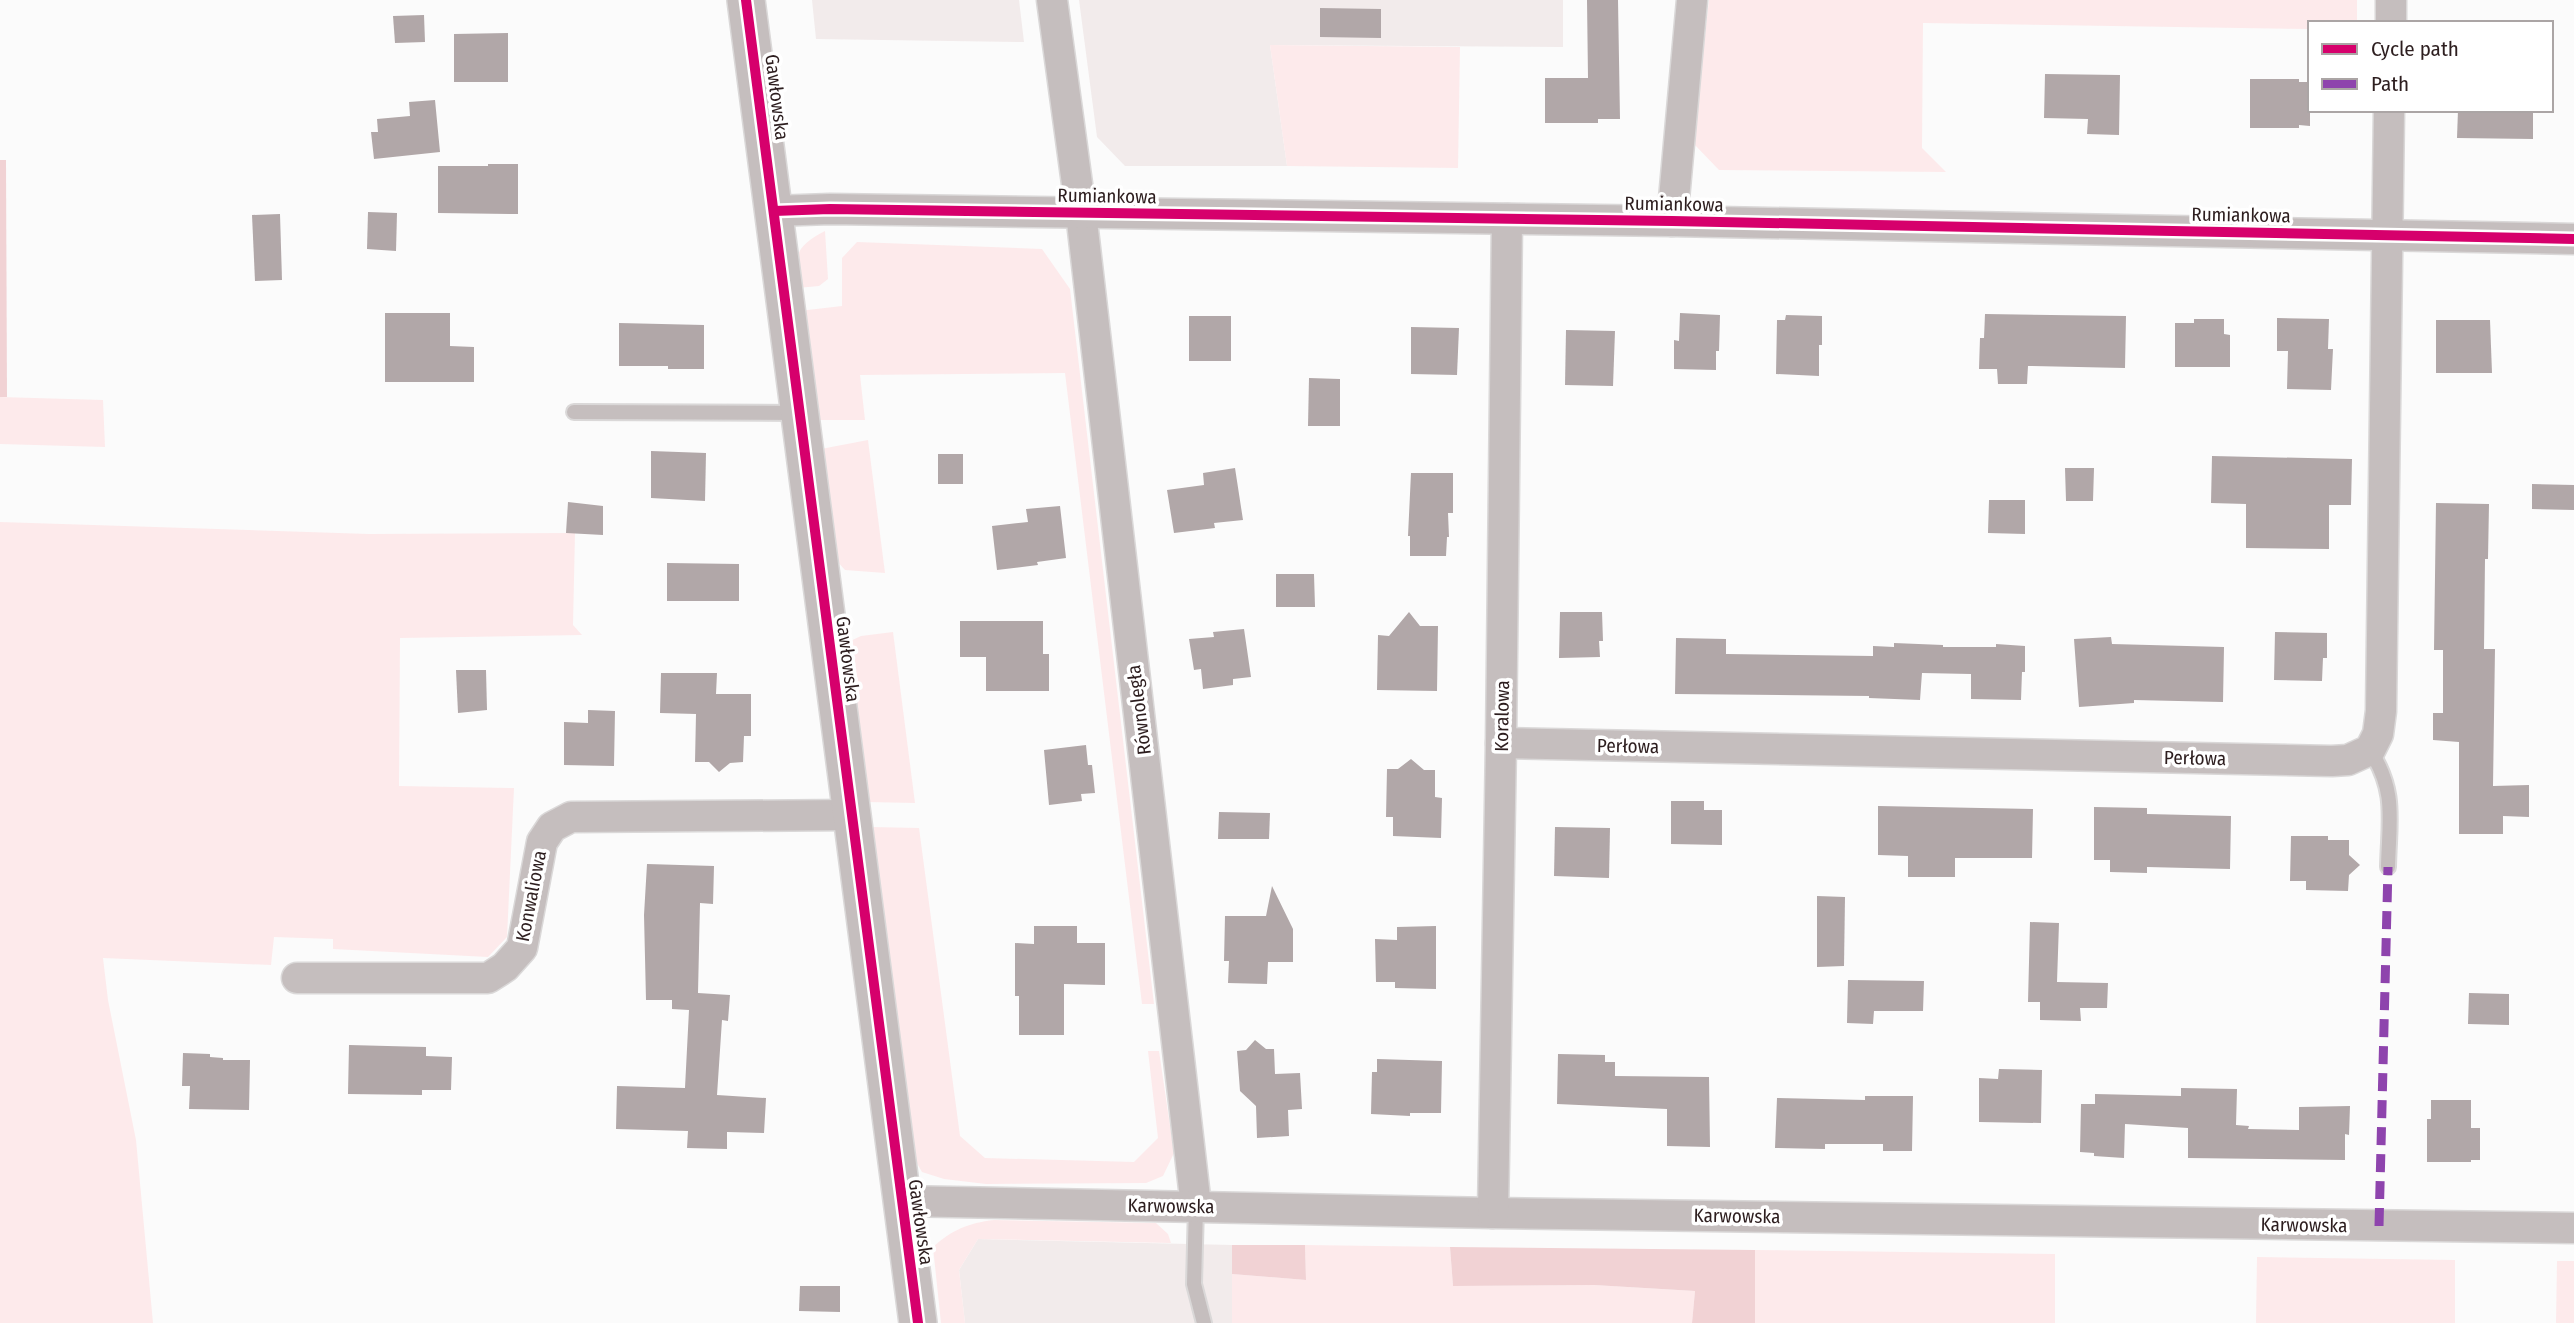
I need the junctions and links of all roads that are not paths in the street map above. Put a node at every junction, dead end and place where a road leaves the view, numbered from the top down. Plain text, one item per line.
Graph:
1 (747, 0) edge
2 (1052, 0) edge
3 (1692, 0) edge
4 (2391, 0) edge
5 (2391, 21) edge
6 (2389, 112) edge
7 (774, 211) junction
8 (1081, 213) junction
9 (1507, 219) junction
10 (1672, 221) junction
11 (2386, 236) junction
12 (2574, 239) edge
13 (574, 412) dead end
14 (799, 413) junction
15 (1502, 743) junction
16 (2370, 750) junction
17 (850, 815) junction
18 (2388, 867) dead end
19 (297, 978) dead end
20 (901, 1200) junction
21 (1196, 1206) junction
22 (1493, 1213) junction
23 (2574, 1228) edge
24 (918, 1323) edge
25 (1204, 1323) edge

1 - 7 street, Gawłowska
2 - 8 street, Równoległa
3 - 10 street
4 - 5 street
6 - 11 street
7 - 8 street, Rumiankowa
7 - 14 street, Gawłowska
8 - 9 street, Rumiankowa
8 - 21 street, Równoległa
9 - 10 street, Rumiankowa
9 - 15 street, Koralowa
10 - 11 street, Rumiankowa
11 - 12 street, Rumiankowa
11 - 16 street
13 - 14 lane
14 - 17 street, Gawłowska
15 - 16 street, Perłowa
15 - 22 street, Koralowa
16 - 18 lane
17 - 19 street, Konwaliowa
17 - 20 street, Gawłowska
20 - 21 street, Karwowska
20 - 24 street, Gawłowska
21 - 22 street, Karwowska
21 - 25 lane
22 - 23 street, Karwowska

